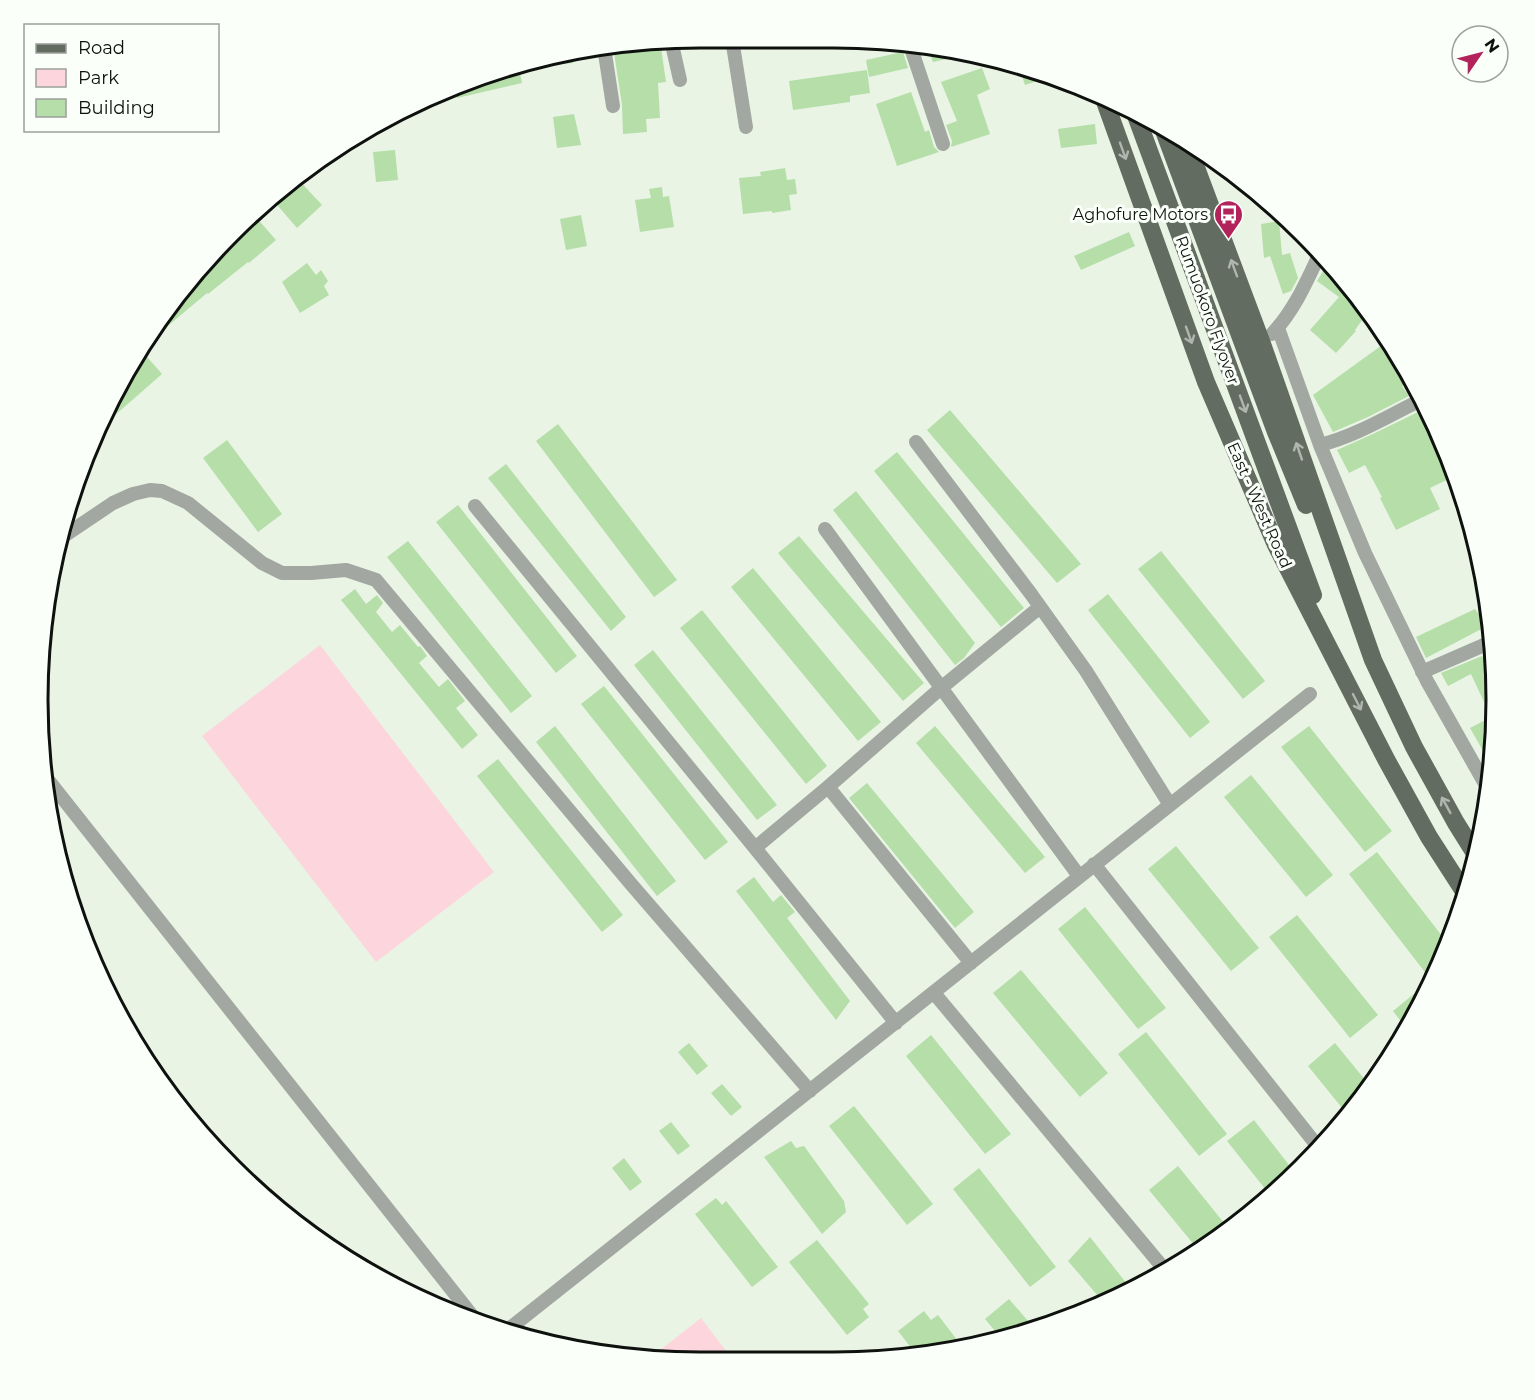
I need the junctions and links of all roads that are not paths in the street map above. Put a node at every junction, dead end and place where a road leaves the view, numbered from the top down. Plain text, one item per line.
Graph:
1 (733, 48) edge
2 (673, 49) edge
3 (913, 53) edge
4 (605, 56) edge
5 (680, 80) dead end
6 (613, 106) dead end
7 (1108, 109) edge
8 (1139, 124) edge
9 (746, 127) dead end
10 (1167, 140) edge
11 (943, 144) dead end
12 (1191, 155) edge
13 (1316, 261) edge
14 (1278, 328) junction
15 (1262, 344) junction
16 (1414, 403) edge
17 (916, 442) dead end
18 (1320, 445) junction
19 (475, 506) dead end
20 (825, 529) dead end
21 (70, 532) edge
22 (1040, 607) junction
23 (1484, 645) edge
24 (1373, 660) junction
25 (1340, 668) junction
26 (1422, 672) junction
27 (941, 688) junction
28 (1310, 694) dead end
29 (1481, 777) edge
30 (828, 787) junction
31 (55, 788) edge
32 (1170, 805) junction
33 (1469, 844) edge
34 (755, 848) junction
35 (1094, 864) junction
36 (1079, 876) junction
37 (1459, 885) edge
38 (971, 963) junction
39 (934, 993) junction
40 (896, 1023) junction
41 (810, 1091) junction
42 (1314, 1141) edge
43 (1161, 1265) edge
44 (466, 1308) edge
45 (514, 1325) edge

1 - 9 street
2 - 5 street
3 - 11 street
4 - 6 street
7 -> 25 main road, East - West Road
8 -> 25 main road, Rumuokoro Flyover
10 - 24 main road, Rumuokoro Flyover
15 -> 12 main road
13 - 14 street
14 - 15 street
14 - 18 street
24 -> 15 main road
16 - 18 street
17 - 22 street
18 - 26 street
19 - 34 street
20 - 27 street
21 - 41 street
22 - 27 street
22 - 32 street
23 - 26 street
33 -> 24 main road
25 -> 37 main road, East - West Road
26 - 29 street
27 - 30 street
27 - 36 street
28 - 32 street
30 - 34 street
30 - 38 street
31 - 44 street
32 - 35 street
34 - 40 street
35 - 36 street
35 - 42 street
36 - 38 street
38 - 39 street
39 - 40 street
39 - 43 street
40 - 41 street
41 - 45 street

